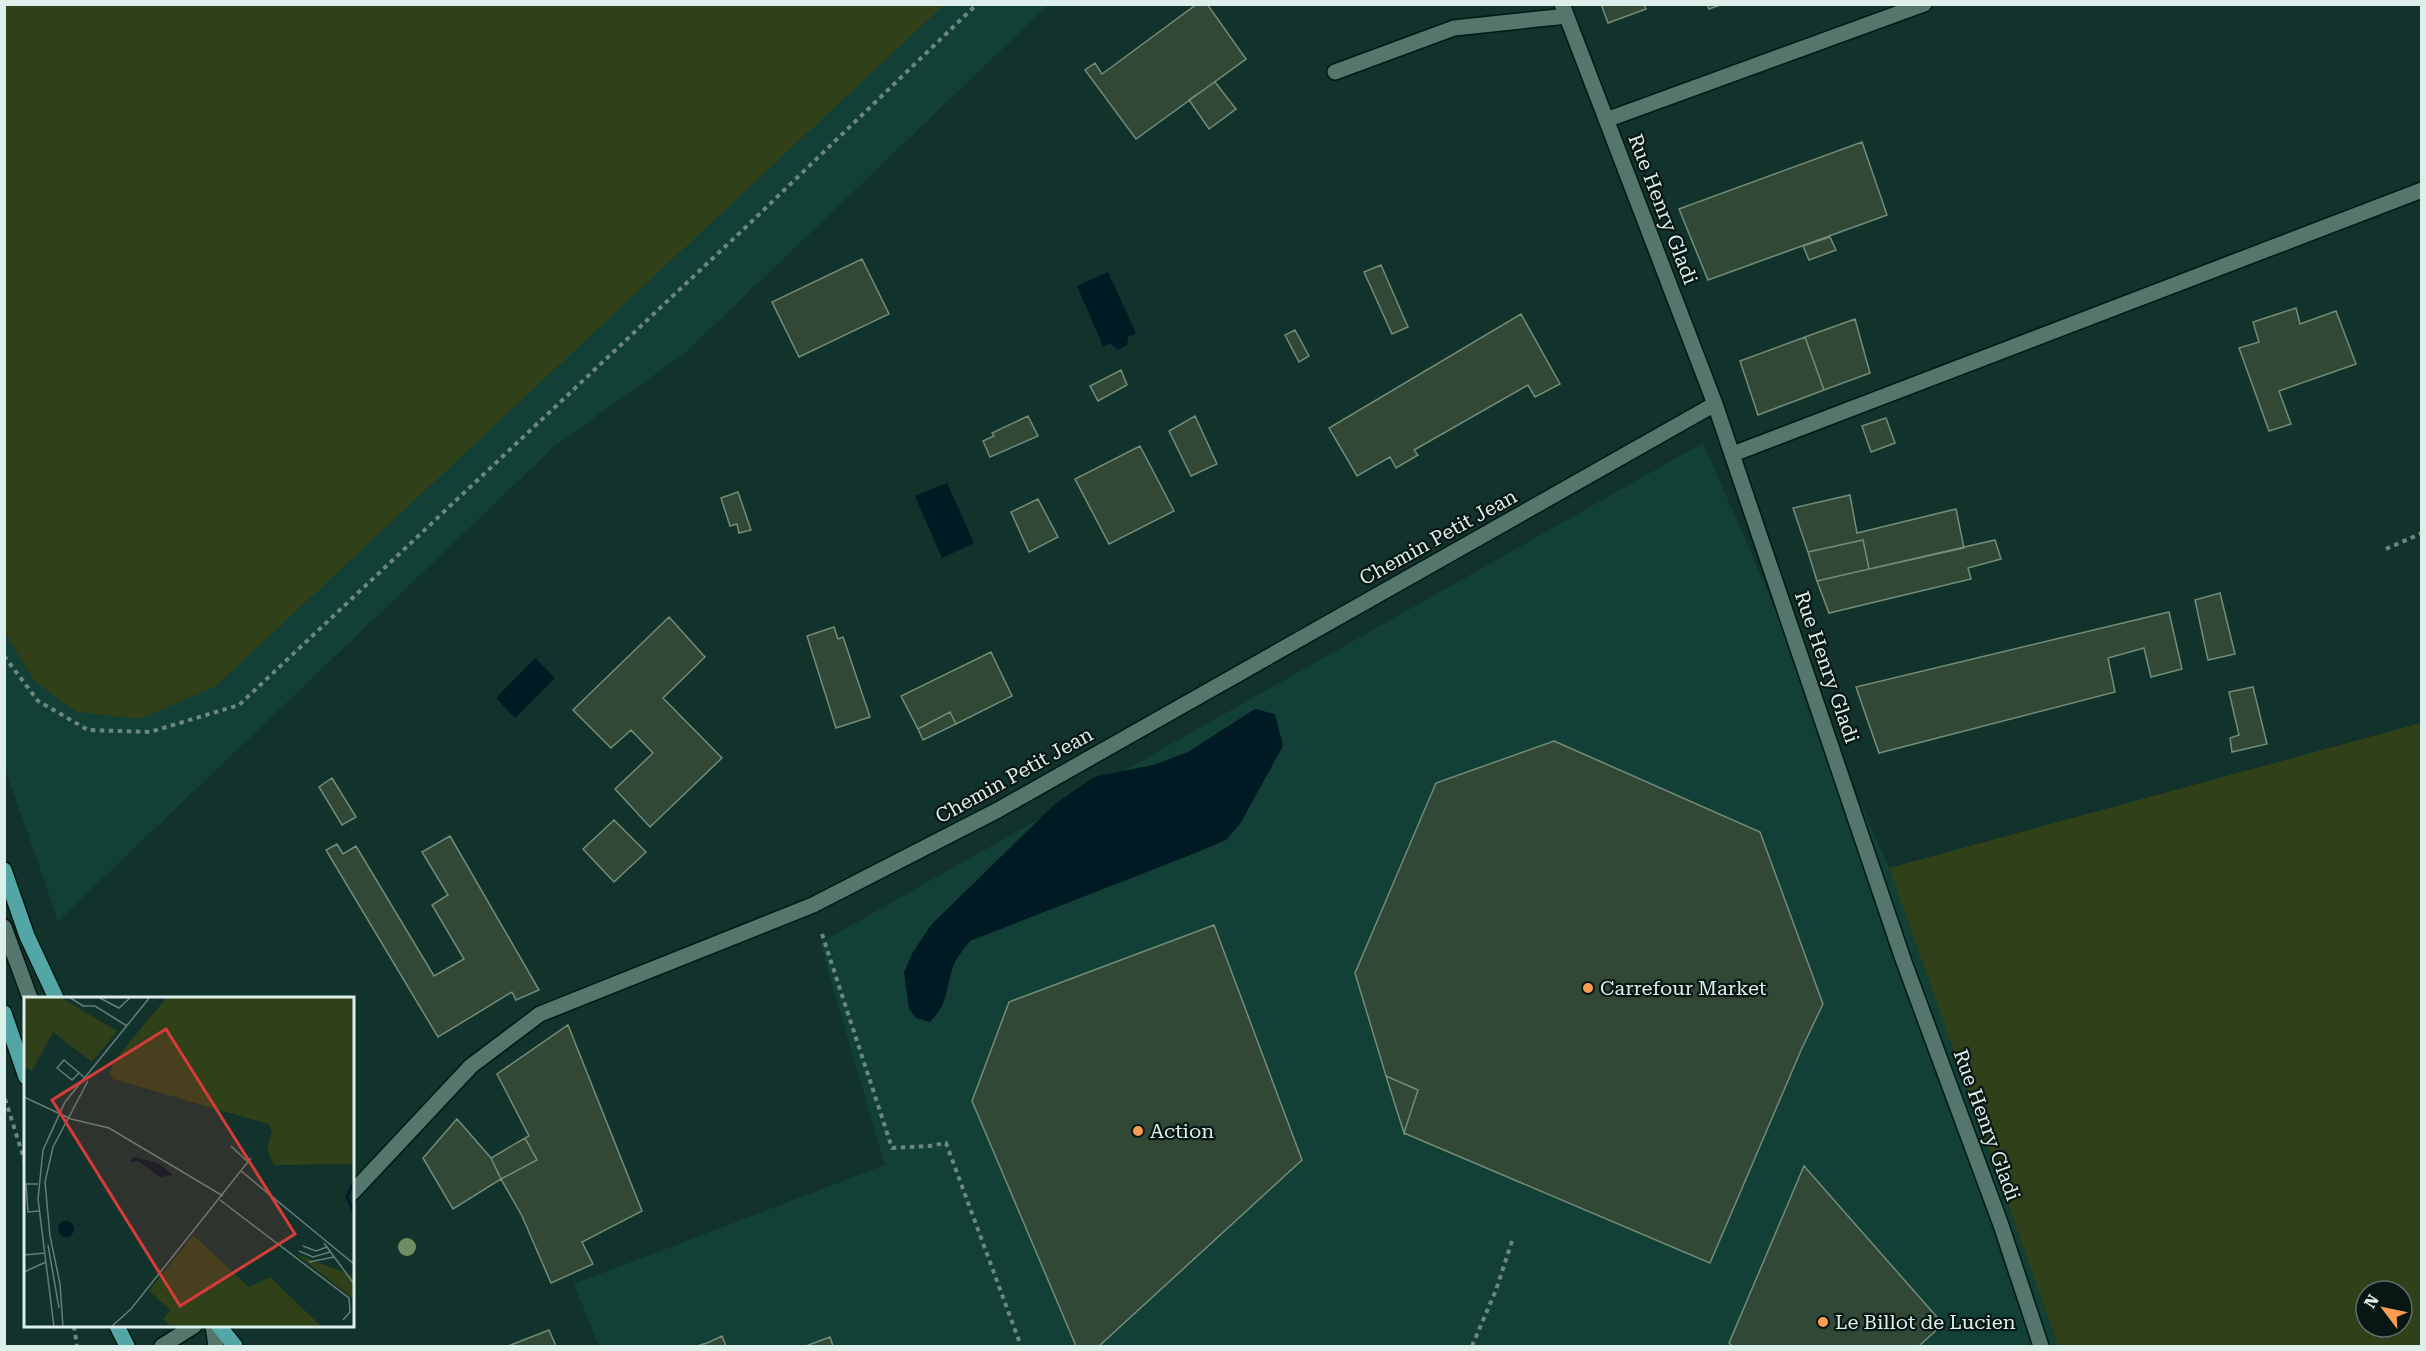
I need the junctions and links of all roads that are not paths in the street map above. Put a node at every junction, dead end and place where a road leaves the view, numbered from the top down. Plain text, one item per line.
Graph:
1 (1924, 4) edge
2 (1564, 10) edge
3 (1335, 72) dead end
4 (1606, 120) junction
5 (2421, 190) edge
6 (1715, 404) junction
7 (1733, 454) junction
8 (4, 870) edge
9 (4, 927) edge
10 (29, 997) edge
11 (55, 997) edge
12 (4, 1013) edge
13 (24, 1071) edge
14 (354, 1191) edge
15 (117, 1327) edge
16 (192, 1327) edge
17 (213, 1327) edge
18 (220, 1327) edge
19 (171, 1339) edge
20 (127, 1347) edge
21 (216, 1347) edge
22 (235, 1347) edge
23 (2042, 1347) edge

1 - 4 street
2 - 3 street
2 - 4 street, Rue Henry Gladi
4 - 6 street, Rue Henry Gladi
5 - 7 street
6 - 7 street, Rue Henry Gladi
6 - 14 street, Chemin Petit Jean
7 - 23 street, Rue Henry Gladi
8 - 11 main road
9 - 10 street
12 - 13 main road
15 - 20 main road
16 - 19 street
17 - 21 street
18 - 22 main road

